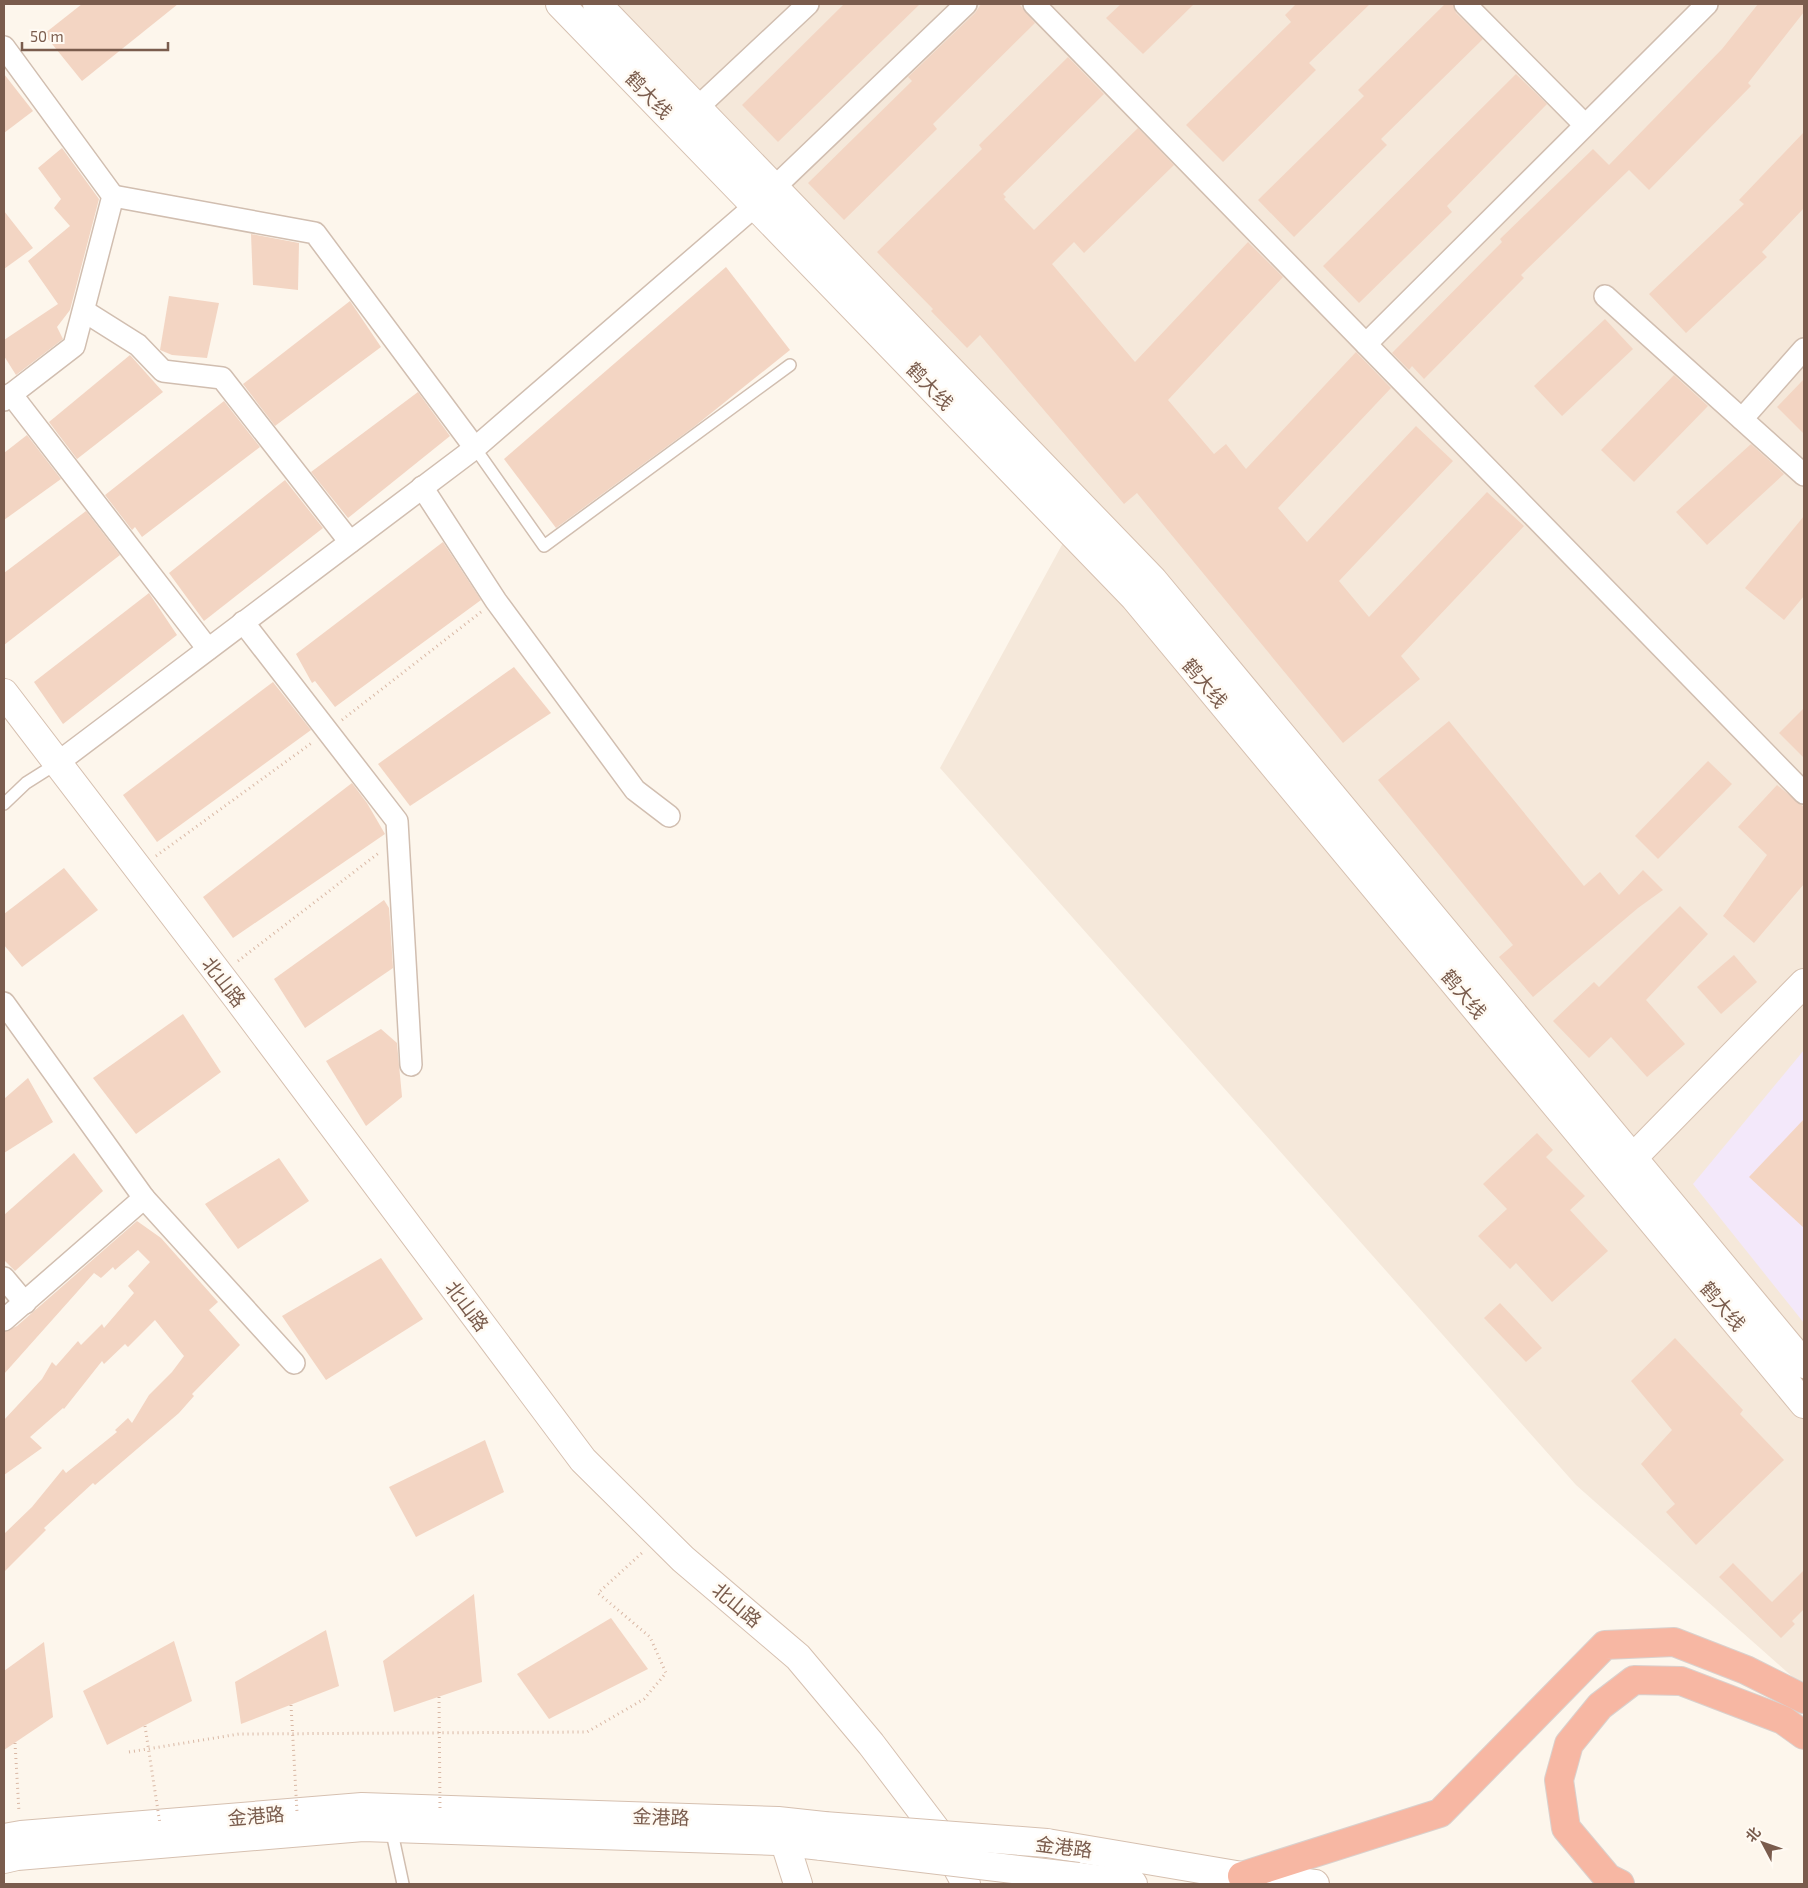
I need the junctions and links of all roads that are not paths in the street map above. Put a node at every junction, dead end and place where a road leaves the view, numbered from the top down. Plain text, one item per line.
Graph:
1 (560, 4) edge
2 (597, 4) edge
3 (808, 4) edge
4 (966, 4) edge
5 (1034, 4) edge
6 (1465, 4) edge
7 (1707, 4) edge
8 (4, 47) edge
9 (697, 108) junction
10 (1585, 125) junction
11 (113, 196) junction
12 (765, 196) junction
13 (1605, 296) dead end
14 (84, 311) junction
15 (1366, 344) junction
16 (1804, 349) edge
17 (790, 365) dead end
18 (7, 397) edge
19 (1742, 419) junction
20 (475, 448) junction
21 (1804, 475) edge
22 (422, 487) junction
23 (350, 542) junction
24 (243, 622) junction
25 (208, 649) junction
26 (4, 693) edge
27 (56, 764) junction
28 (1804, 793) edge
29 (4, 804) edge
30 (669, 816) dead end
31 (1804, 982) edge
32 (4, 1003) edge
33 (411, 1065) dead end
34 (1624, 1167) junction
35 (144, 1198) junction
36 (4, 1278) edge
37 (25, 1304) junction
38 (4, 1320) edge
39 (294, 1363) dead end
40 (1804, 1364) edge
41 (1804, 1404) edge
42 (1804, 1699) edge
43 (1804, 1735) edge
44 (391, 1828) junction
45 (781, 1831) junction
46 (823, 1836) junction
47 (12, 1837) edge
48 (4, 1859) edge
49 (1242, 1876) junction
50 (403, 1884) edge
51 (798, 1884) edge
52 (966, 1884) edge
53 (1133, 1884) edge
54 (1315, 1884) edge
55 (1620, 1884) edge

1 - 12 main road, 鹤大线
2 - 9 main road, 鹤大线
3 - 9 street
4 - 12 street
5 - 15 street
6 - 10 street
7 - 10 street
8 - 11 street
9 - 12 main road, 鹤大线
10 - 15 street
11 - 14 street
11 - 20 street
12 - 20 street
12 - 34 main road, 鹤大线
13 - 19 street
14 - 18 street
14 - 23 street
15 - 28 street
16 - 19 street
17 - 20 lane
18 - 25 street
19 - 21 street
20 - 22 street
22 - 23 street
22 - 30 street
23 - 24 street
24 - 25 street
24 - 33 street
25 - 27 street
26 - 27 main road, 北山路
27 - 29 lane
27 - 52 main road, 北山路
31 - 34 main road
32 - 35 street
34 - 40 main road, 鹤大线
34 - 41 main road, 鹤大线
35 - 37 street
35 - 39 street
36 - 37 street
37 - 38 street
42 - 49 highway
43 - 55 highway
44 - 45 main road, 金港路
44 - 48 main road, 金港路
44 - 50 lane
45 - 46 main road, 金港路
45 - 47 main road, 金港路
45 - 51 main road
46 - 49 main road, 金港路, bridge
46 - 53 main road, 金港路, bridge
49 - 54 main road, 金港路

